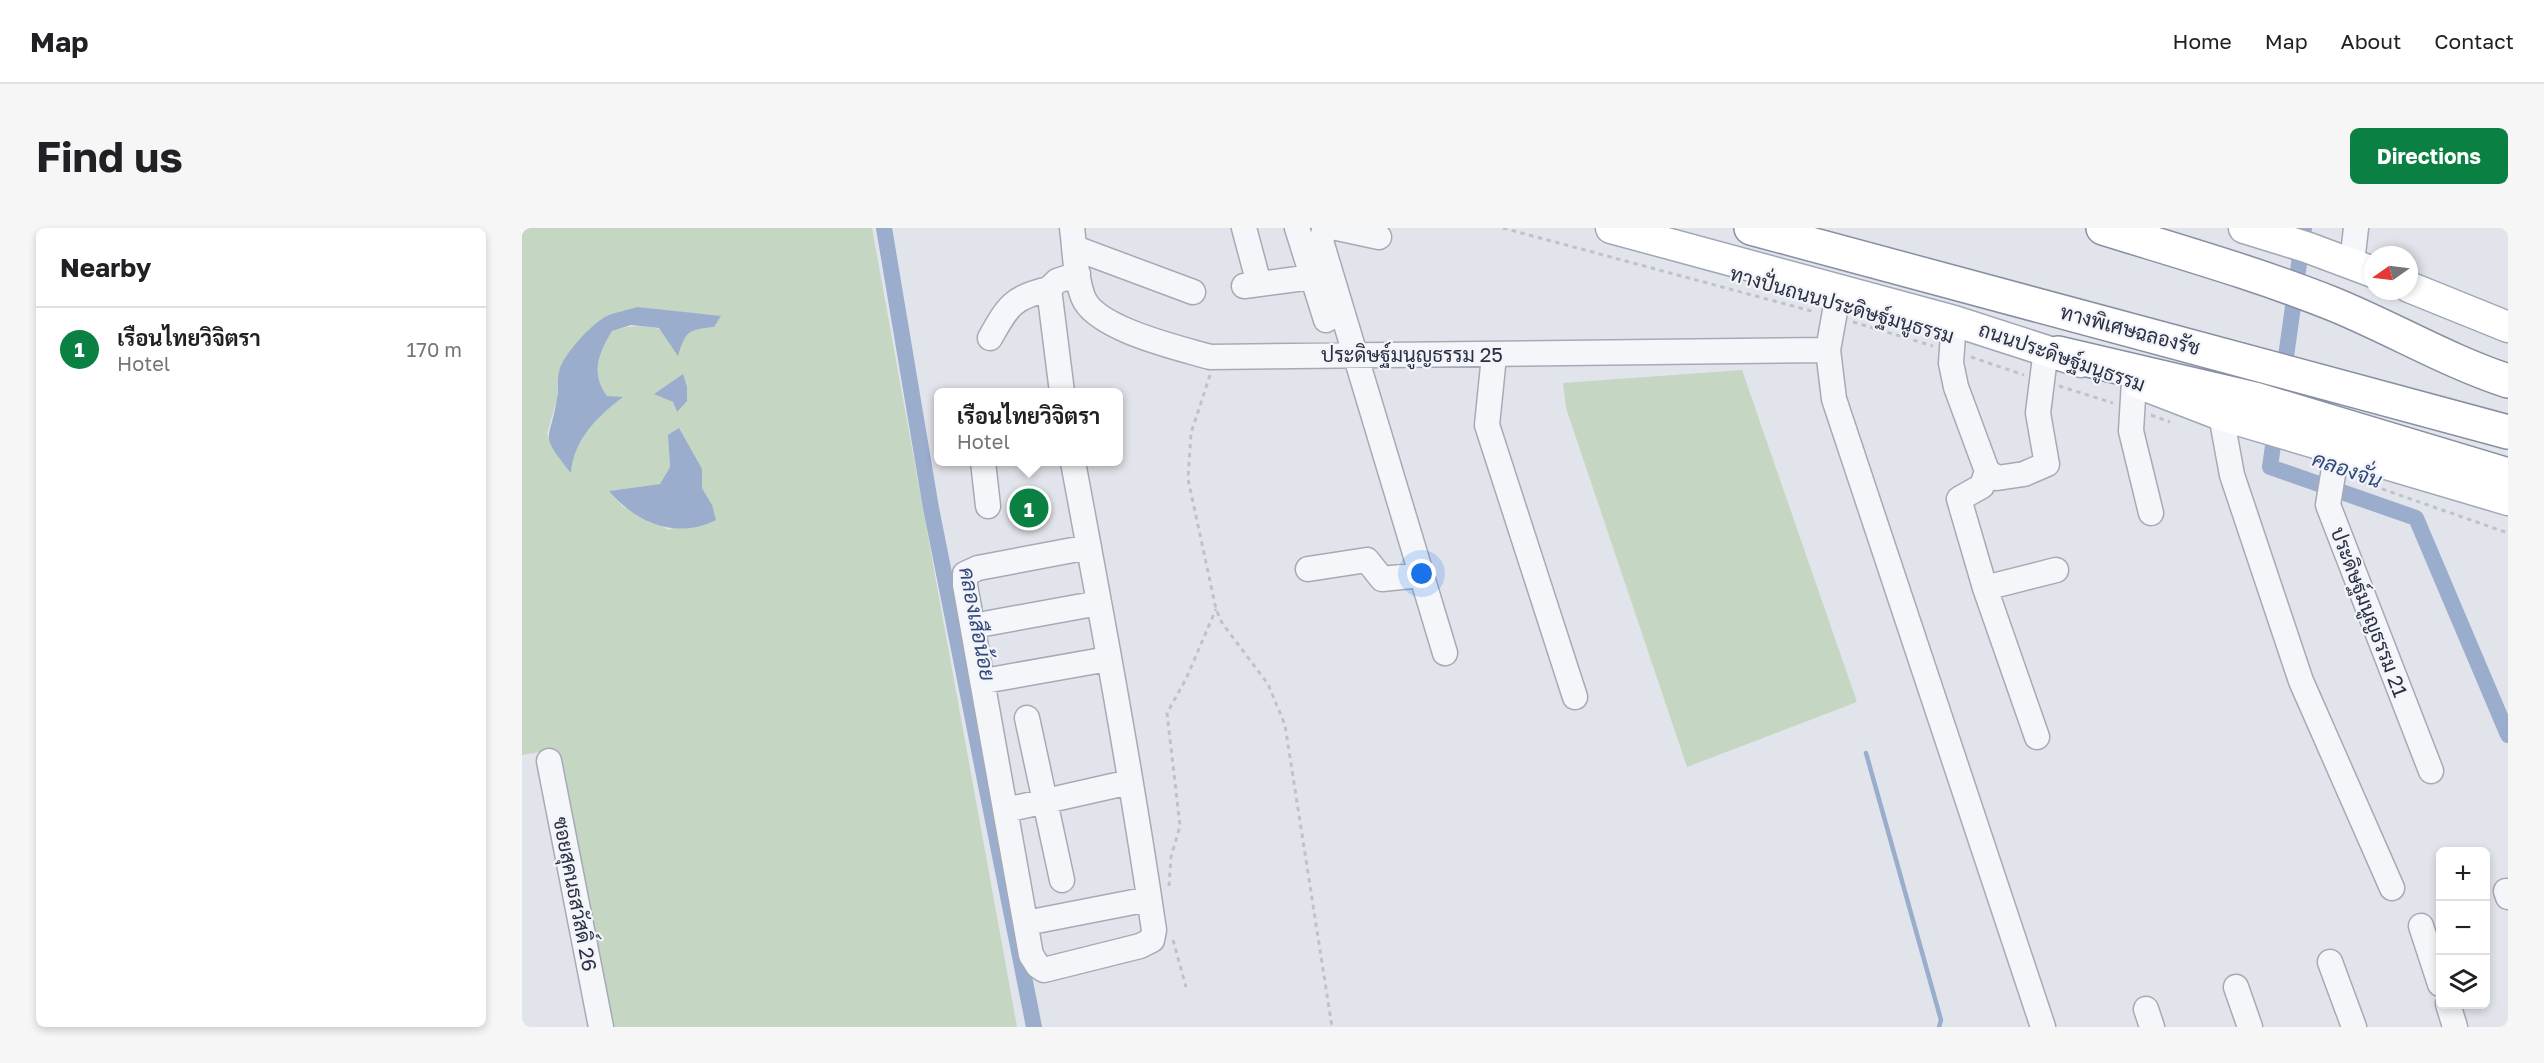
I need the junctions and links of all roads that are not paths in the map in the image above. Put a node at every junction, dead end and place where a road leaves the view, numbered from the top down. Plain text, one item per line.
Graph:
1 (1244, 228) edge
2 (1297, 228) edge
3 (1329, 228) edge
4 (1337, 228) edge
5 (1611, 228) edge
6 (1752, 228) edge
7 (1835, 228) edge
8 (2103, 228) edge
9 (2244, 228) edge
10 (2356, 228) edge
11 (1379, 237) dead end
12 (1074, 238) edge
13 (2362, 267) edge
14 (1078, 274) junction
15 (1312, 277) junction
16 (1049, 289) junction
17 (2418, 290) edge
18 (1193, 292) dead end
19 (1837, 303) junction
20 (1326, 320) dead end
21 (1954, 321) junction
22 (2508, 327) edge
23 (990, 339) dead end
24 (1828, 350) junction
25 (2052, 351) junction
26 (1355, 353) junction
27 (1494, 356) junction
28 (2508, 381) edge
29 (1061, 388) edge
30 (2134, 395) junction
31 (2253, 411) junction
32 (2221, 415) junction
33 (2508, 416) edge
34 (2289, 422) junction
35 (2508, 432) edge
36 (983, 466) edge
37 (1074, 466) edge
38 (1988, 471) junction
39 (2333, 474) junction
40 (2508, 475) edge
41 (2508, 500) edge
42 (988, 506) dead end
43 (2151, 513) dead end
44 (1089, 546) junction
45 (1308, 569) dead end
46 (2056, 570) dead end
47 (1421, 575) junction
48 (1985, 588) junction
49 (1099, 603) junction
50 (974, 626) junction
51 (1445, 653) dead end
52 (1108, 659) junction
53 (984, 681) junction
54 (1575, 697) dead end
55 (1027, 718) dead end
56 (2037, 738) dead end
57 (549, 761) dead end
58 (2431, 771) dead end
59 (1130, 782) junction
60 (1045, 801) junction
61 (1006, 810) junction
62 (1062, 880) dead end
63 (2392, 888) dead end
64 (1159, 894) junction
65 (1026, 923) junction
66 (2421, 926) dead end
67 (2330, 962) dead end
68 (2436, 972) edge
69 (2236, 987) dead end
70 (2449, 1009) edge
71 (602, 1027) edge
72 (2043, 1027) edge
73 (2250, 1027) edge
74 (2354, 1027) edge
75 (2455, 1027) edge

1 - 15 street
2 - 15 street
3 - 26 street
4 - 11 street
5 - 19 main road, ถนนประดิษฐ์มนูธรรม
6 - 35 highway, ทางพิเศษฉลองรัช
7 - 33 highway, ทางพิเศษฉลองรัช
8 - 28 highway
9 - 13 main road
10 - 13 street
12 - 14 street, ประดิษฐ์มนูญธรรม 25
12 - 18 street
14 - 16 street
14 - 26 street, ประดิษฐ์มนูญธรรม 25
15 - 20 street
16 - 23 street
16 - 29 street
17 - 22 main road
19 - 21 main road, ถนนประดิษฐ์มนูธรรม
19 - 24 street
21 - 25 main road, ถนนประดิษฐ์มนูธรรม
21 - 38 street
24 - 27 street, ประดิษฐ์มนูญธรรม 25
24 - 72 street
25 - 30 main road, ถนนประดิษฐ์มนูธรรม
25 - 31 highway
25 - 38 street
26 - 27 street, ประดิษฐ์มนูญธรรม 25
26 - 47 street
27 - 54 street
30 - 32 main road, ถนนประดิษฐ์มนูธรรม
30 - 43 street
31 - 32 main road, ถนนประดิษฐ์มนูธรรม
31 - 34 highway
32 - 63 street
34 - 39 main road
34 - 40 highway
36 - 42 street
37 - 44 street
38 - 48 street
39 - 41 main road
39 - 58 street, ประดิษฐ์มนูญธรรม 21
44 - 49 street
44 - 50 street
45 - 47 street
46 - 48 street
47 - 51 street
48 - 56 street
49 - 50 street
49 - 52 street
50 - 53 street
52 - 53 street
52 - 59 street
53 - 61 street
55 - 60 street
57 - 71 street, ซอยสุคนธสวัสดิ์ 26
59 - 60 street
59 - 64 street
60 - 61 street
60 - 62 street
61 - 65 street
64 - 65 street
64 - 65 street
66 - 68 street
67 - 74 street
69 - 73 street
70 - 75 street

